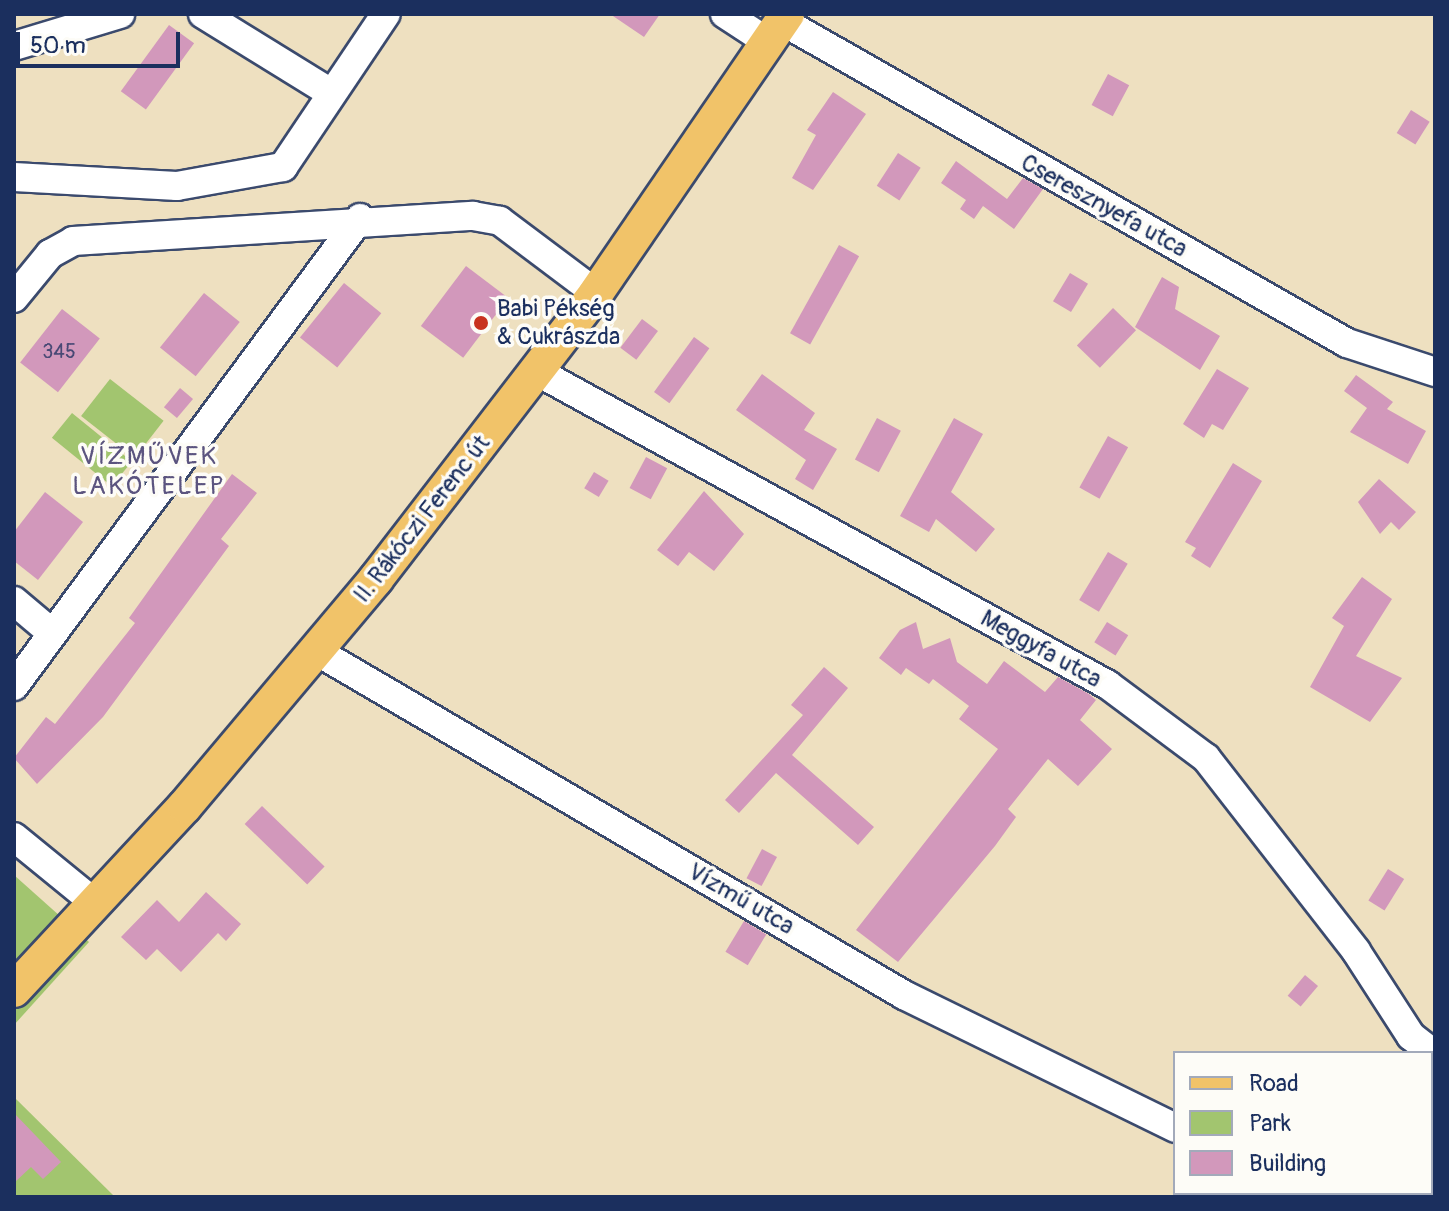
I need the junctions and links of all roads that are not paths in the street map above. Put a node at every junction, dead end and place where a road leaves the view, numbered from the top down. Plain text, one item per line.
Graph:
1 (120, 14) edge
2 (203, 14) edge
3 (386, 14) edge
4 (725, 14) edge
5 (779, 26) edge
6 (14, 46) edge
7 (331, 93) junction
8 (14, 177) edge
9 (360, 218) junction
10 (596, 293) junction
11 (14, 298) edge
12 (538, 372) junction
13 (1435, 372) edge
14 (14, 601) edge
15 (52, 633) junction
16 (318, 652) junction
17 (14, 686) edge
18 (14, 837) edge
19 (95, 903) junction
20 (14, 990) edge
21 (1430, 1051) edge
22 (1173, 1127) edge

1 - 6 street
2 - 7 street
3 - 7 street
4 - 5 street, Cseresznyefa utca
5 - 10 main road, II. Rákóczi Ferenc út
5 - 13 street, Cseresznyefa utca
7 - 8 street
9 - 10 street
9 - 11 street
9 - 15 street
10 - 12 main road, II. Rákóczi Ferenc út
12 - 16 main road, II. Rákóczi Ferenc út
12 - 21 street, Meggyfa utca
14 - 15 street
15 - 17 street
16 - 19 main road, II. Rákóczi Ferenc út
16 - 22 street, Vízmű utca
18 - 19 street
19 - 20 main road, II. Rákóczi Ferenc út

